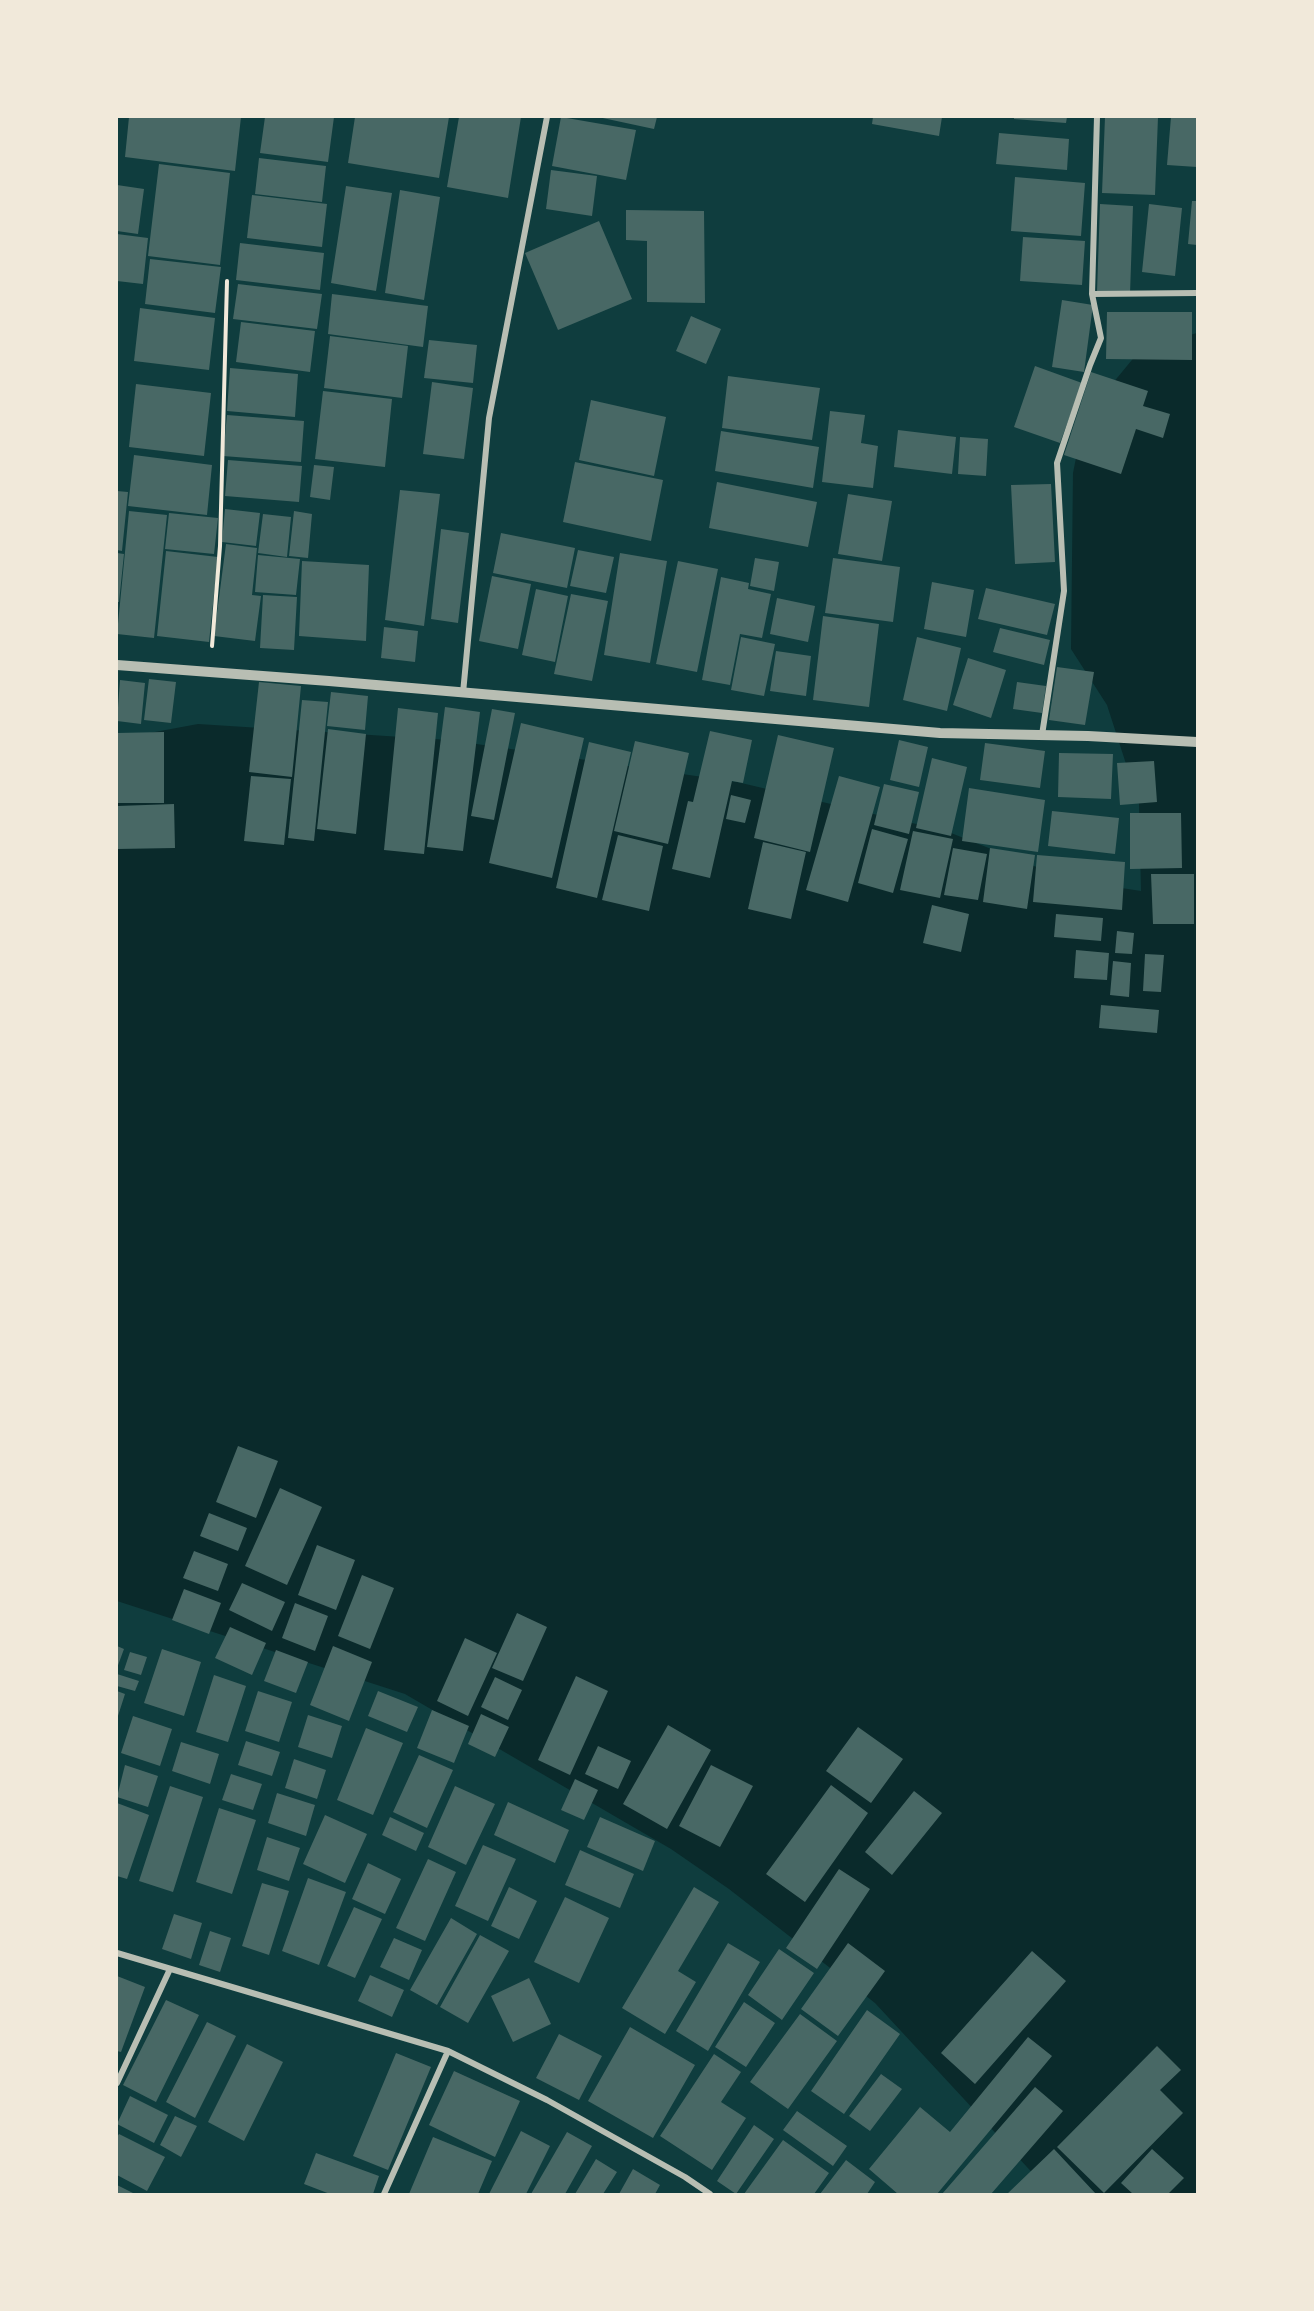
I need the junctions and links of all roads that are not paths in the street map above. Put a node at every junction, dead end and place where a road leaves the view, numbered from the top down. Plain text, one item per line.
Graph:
1 (547, 117) edge
2 (1097, 117) edge
3 (1197, 293) edge
4 (1092, 294) junction
5 (117, 665) edge
6 (464, 693) junction
7 (1042, 735) junction
8 (1197, 742) edge
9 (117, 1953) edge
10 (170, 1969) junction
11 (448, 2051) junction
12 (117, 2083) edge
13 (384, 2194) edge
14 (710, 2194) edge

1 - 6 street
2 - 4 street
3 - 4 street
4 - 7 street
5 - 6 street
6 - 7 street
7 - 8 street
9 - 10 street
10 - 11 street
10 - 12 street
11 - 13 street
11 - 14 street

